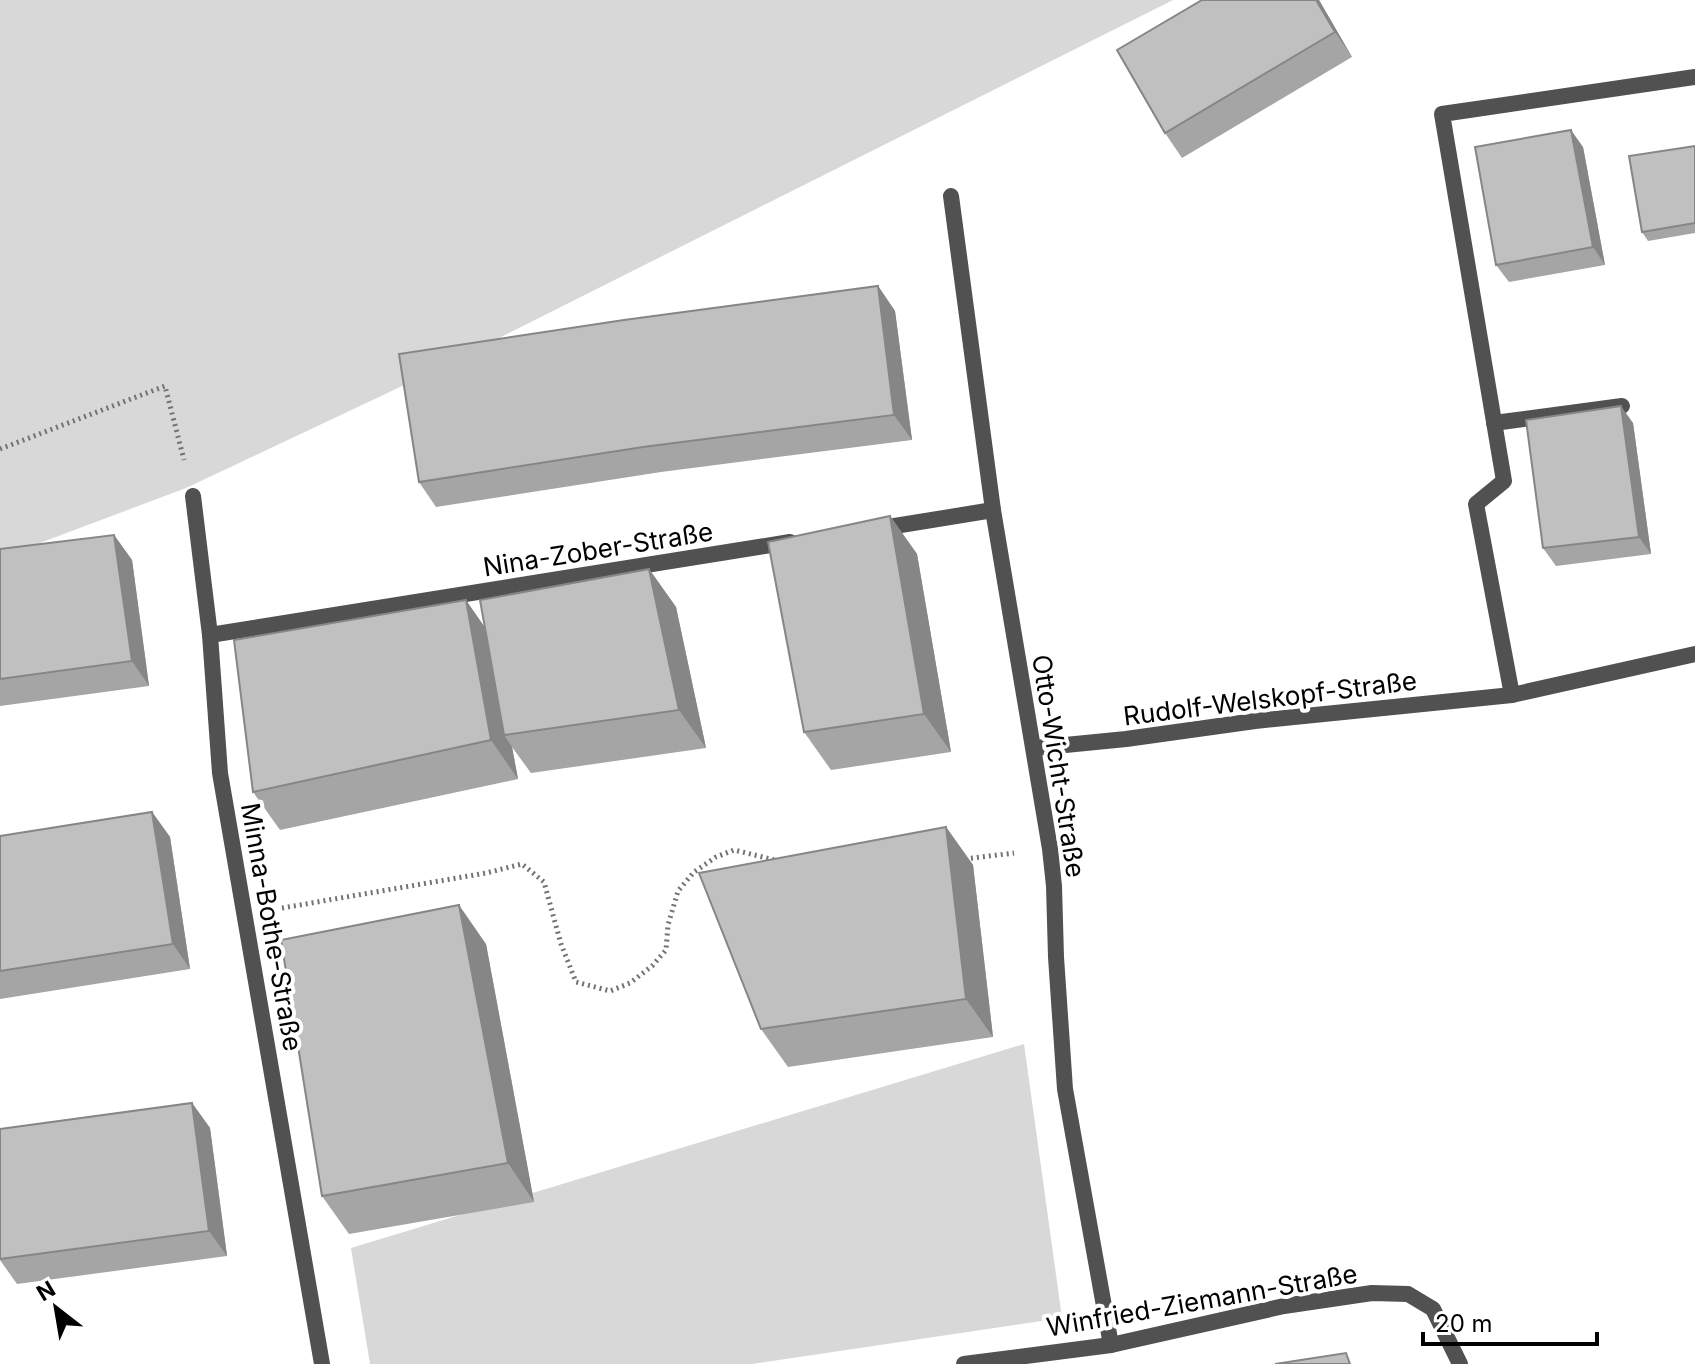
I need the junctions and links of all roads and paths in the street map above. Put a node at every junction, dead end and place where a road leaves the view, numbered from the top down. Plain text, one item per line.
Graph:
1 (1695, 77) edge
2 (951, 196) dead end
3 (1622, 406) edge
4 (1494, 423) junction
5 (0, 449) edge
6 (193, 496) joint
7 (993, 510) junction
8 (852, 532) edge
9 (805, 540) edge
10 (210, 635) junction
11 (1695, 654) edge
12 (1512, 695) junction
13 (1035, 748) junction
14 (1050, 849) junction
15 (957, 860) dead end
16 (782, 862) edge
17 (245, 914) junction
18 (1111, 1345) junction
19 (322, 1364) edge
20 (964, 1364) edge
21 (1460, 1364) edge

1 - 4 street
2 - 7 street, Otto-Wicht-Straße
3 - 4 street
4 - 12 street
5 - 6 path
6 - 10 street, Minna-Bothe-Straße
7 - 8 street
7 - 13 street, Otto-Wicht-Straße
9 - 10 street, Nina-Zober-Straße
10 - 17 street, Minna-Bothe-Straße
11 - 12 street, Rudolf-Welskopf-Straße
12 - 13 street, Rudolf-Welskopf-Straße
13 - 14 street, Otto-Wicht-Straße
14 - 15 path
14 - 18 street, Otto-Wicht-Straße
16 - 17 path
17 - 19 street, Minna-Bothe-Straße
18 - 20 street, Winfried-Ziemann-Straße
18 - 21 street, Winfried-Ziemann-Straße

